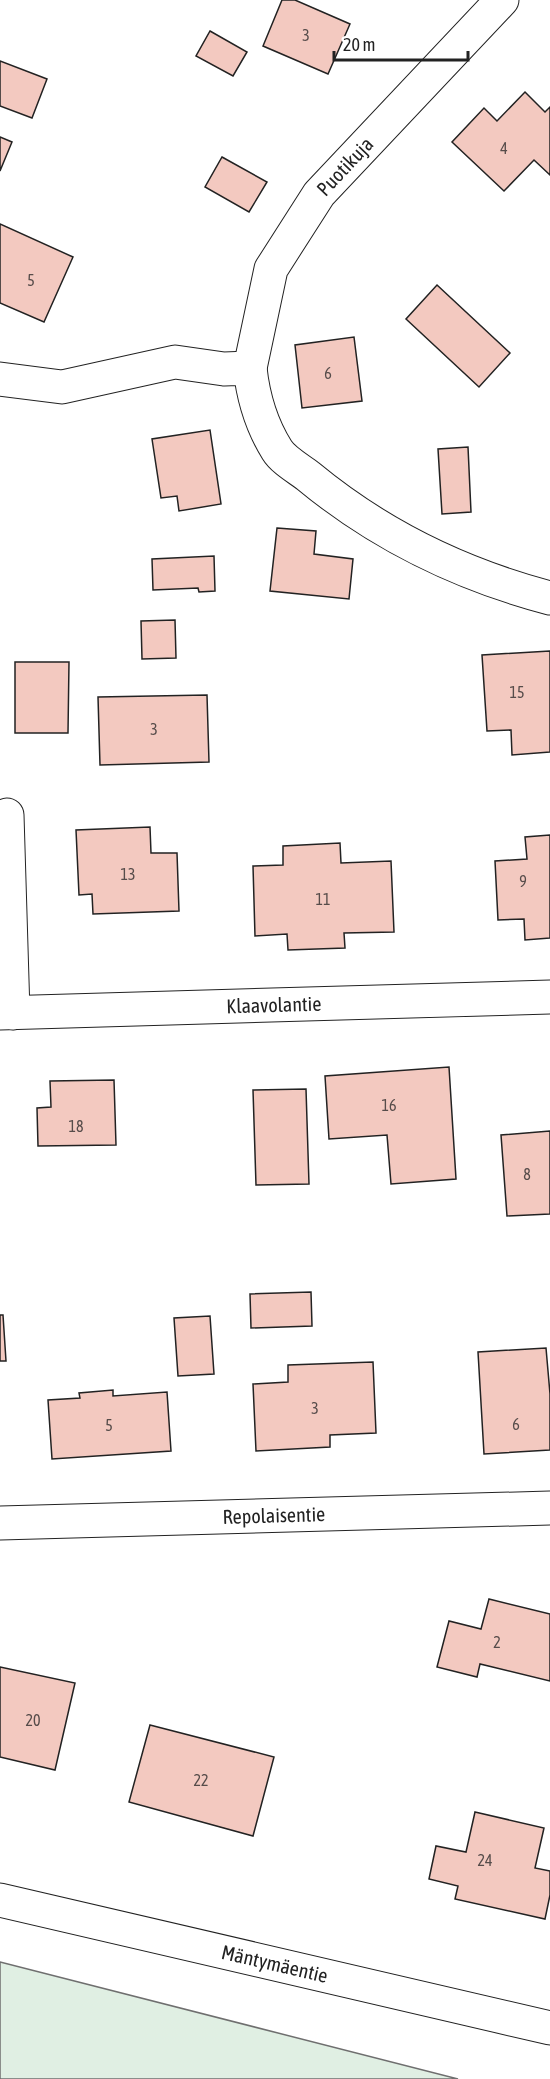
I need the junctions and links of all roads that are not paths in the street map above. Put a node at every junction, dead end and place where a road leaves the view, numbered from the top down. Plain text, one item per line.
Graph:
1 (502, 0) edge
2 (250, 368) junction
3 (0, 379) edge
4 (550, 598) edge
5 (7, 815) dead end
6 (550, 997) edge
7 (7, 1013) edge
8 (550, 1508) edge
9 (0, 1523) edge
10 (0, 1900) edge
11 (550, 2028) edge

1 - 2 street, Puotikuja
2 - 3 street
2 - 4 street, Puotikuja
5 - 7 street
6 - 7 street, Klaavolantie
8 - 9 street, Repolaisentie
10 - 11 street, Mäntymäentie

